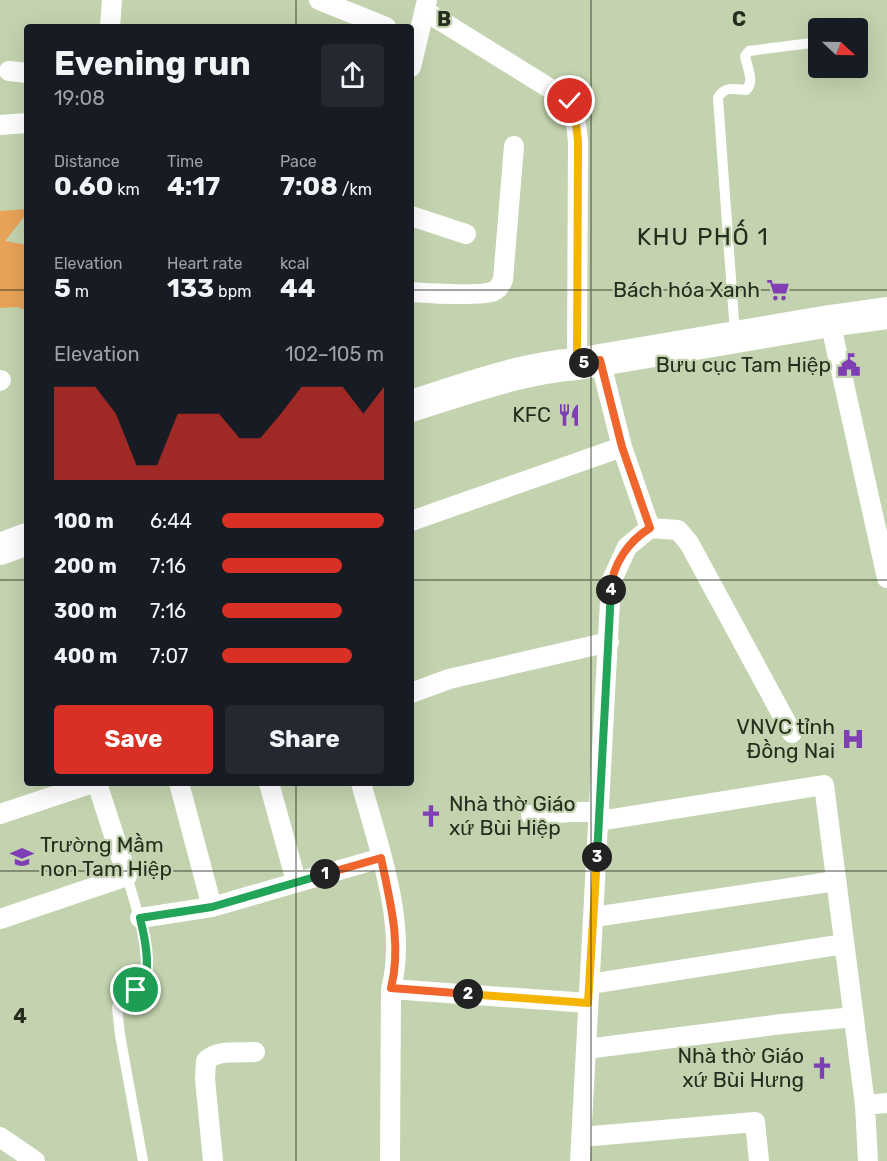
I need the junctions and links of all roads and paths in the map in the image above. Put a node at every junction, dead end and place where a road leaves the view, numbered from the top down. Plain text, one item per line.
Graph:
1 (112, 0) edge
2 (320, 0) edge
3 (426, 5) edge
4 (110, 24) edge
5 (379, 24) edge
6 (414, 38) edge
7 (808, 43) edge
8 (24, 123) edge
9 (0, 125) edge
10 (514, 146) dead end
11 (414, 217) edge
12 (466, 234) dead end
13 (414, 292) edge
14 (887, 313) edge
15 (830, 321) junction
16 (735, 337) junction
17 (589, 362) junction
18 (414, 405) edge
19 (622, 447) junction
20 (414, 520) edge
21 (650, 528) junction
22 (24, 540) edge
23 (0, 549) edge
24 (887, 578) edge
25 (609, 642) junction
26 (414, 692) edge
27 (792, 733) dead end
28 (86, 786) edge
29 (96, 786) edge
30 (181, 786) edge
31 (270, 786) edge
32 (362, 786) edge
33 (0, 814) edge
34 (531, 815) dead end
35 (600, 817) junction
36 (381, 858) junction
37 (127, 876) junction
38 (296, 881) junction
39 (836, 881) junction
40 (212, 907) junction
41 (594, 917) junction
42 (140, 918) junction
43 (0, 919) edge
44 (844, 944) junction
45 (590, 984) junction
46 (391, 988) junction
47 (588, 1003) junction
48 (854, 1017) junction
49 (586, 1049) junction
50 (255, 1052) dead end
51 (887, 1103) edge
52 (865, 1105) junction
53 (0, 1137) edge
54 (581, 1137) junction
55 (35, 1161) edge
56 (143, 1161) edge
57 (213, 1161) edge
58 (390, 1161) edge
59 (580, 1161) edge
60 (759, 1161) edge
61 (868, 1161) edge

1 - 4 street
2 - 5 street
3 - 6 street
3 - 17 street
7 - 16 lane
8 - 9 street
10 - 13 street
11 - 12 street
14 - 15 main road
15 - 16 main road
15 - 24 street
16 - 17 main road
17 - 18 main road
17 - 19 street
19 - 20 street
19 - 21 street
21 - 25 street
21 - 27 street
22 - 23 main road
25 - 26 street
25 - 35 street
28 - 33 street
29 - 37 street
30 - 40 street
31 - 38 street
32 - 36 street
34 - 35 street
35 - 39 street
35 - 41 street
36 - 38 street
36 - 46 street
37 - 42 lane
37 - 43 street
38 - 40 street
39 - 41 street
39 - 44 street
40 - 42 street
41 - 45 street
42 - 56 lane
44 - 45 street
44 - 48 street
45 - 47 street
46 - 47 street
46 - 58 street
47 - 49 street
48 - 49 street
48 - 52 street
49 - 54 street
50 - 57 street
51 - 52 street
52 - 61 street
53 - 55 street
54 - 59 street
54 - 60 street

